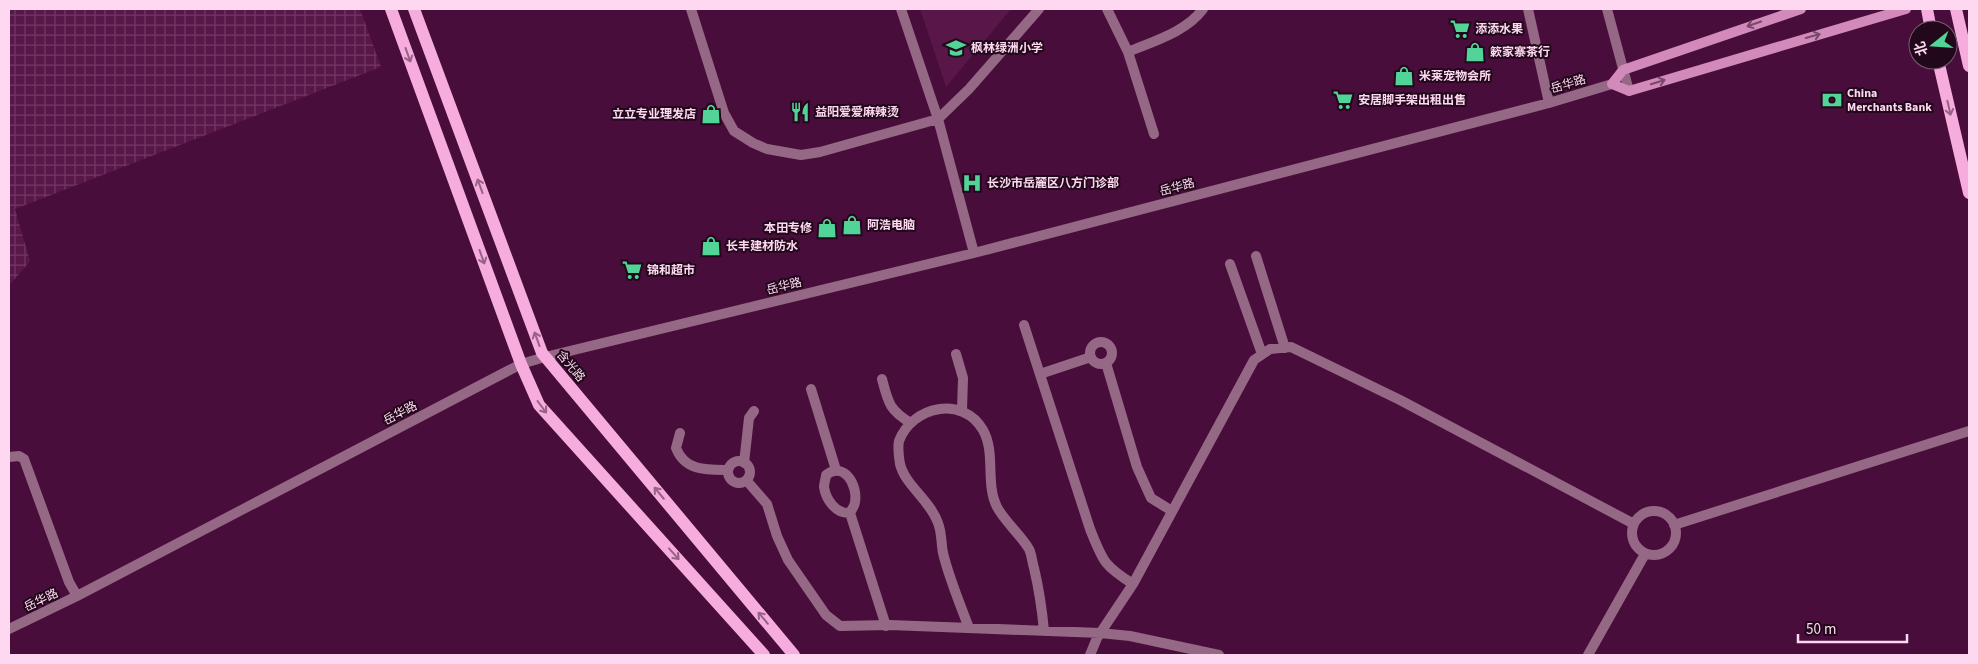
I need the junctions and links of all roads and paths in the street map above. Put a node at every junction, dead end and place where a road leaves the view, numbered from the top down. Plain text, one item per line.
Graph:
1 (391, 9) edge
2 (414, 9) edge
3 (691, 9) edge
4 (902, 9) edge
5 (1039, 9) edge
6 (1107, 9) edge
7 (1203, 9) edge
8 (1528, 9) edge
9 (1607, 9) edge
10 (1801, 9) edge
11 (1906, 9) edge
12 (1956, 9) edge
13 (1128, 52) junction
14 (1969, 66) edge
15 (1623, 70) junction
16 (1940, 70) edge
17 (1612, 84) junction
18 (1628, 91) junction
19 (1549, 103) junction
20 (938, 119) junction
21 (1154, 134) dead end
22 (1969, 193) edge
23 (974, 253) junction
24 (1256, 256) dead end
25 (1230, 264) dead end
26 (1024, 325) dead end
27 (1285, 348) junction
28 (956, 354) dead end
29 (1262, 354) junction
30 (545, 357) junction
31 (1091, 357) junction
32 (1106, 363) junction
33 (521, 364) junction
34 (1040, 374) junction
35 (882, 379) dead end
36 (811, 389) dead end
37 (962, 410) junction
38 (754, 411) dead end
39 (911, 423) junction
40 (1969, 431) edge
41 (680, 433) dead end
42 (9, 457) edge
43 (744, 463) junction
44 (728, 470) junction
45 (836, 470) junction
46 (747, 480) junction
47 (1172, 511) junction
48 (850, 513) junction
49 (1634, 524) junction
50 (1674, 525) junction
51 (1645, 554) junction
52 (1133, 584) junction
53 (77, 596) junction
54 (886, 626) junction
55 (969, 628) junction
56 (9, 629) edge
57 (1044, 631) junction
58 (1100, 633) junction
59 (764, 655) edge
60 (794, 655) edge
61 (1090, 655) edge
62 (1219, 655) edge
63 (1588, 655) edge

1 -> 33 main road
30 -> 2 main road, 含光路
3 - 20 street
4 - 20 street
5 - 20 street
6 - 13 street
7 - 13 street
8 - 19 street
9 - 15 street
10 -> 15 street
18 -> 11 street
12 - 14 main road
13 - 21 street
15 - 17 street
15 - 18 street
16 -> 22 main road
17 - 18 street
17 - 19 street, 岳华路
19 - 23 street, 岳华路
20 - 23 street
23 - 30 street, 岳华路
24 - 27 street
25 - 29 street
26 - 34 street
27 - 29 street
27 - 49 street
28 - 37 street
29 - 47 street
30 - 33 street, 岳华路
60 -> 30 main road, 含光路
31 - 32 street
31 - 32 street
31 - 34 street
32 - 47 street
33 - 53 street, 岳华路
33 -> 59 main road
34 - 52 street
35 - 39 street
36 - 45 street
37 - 39 street
37 - 57 street
38 - 43 street
39 - 55 street
40 - 50 street
41 - 44 street
42 - 53 street
43 - 44 street
43 - 46 street
44 - 46 street
45 - 48 street
45 - 48 street
46 - 54 street
47 - 52 street
48 - 54 street
49 - 50 street
49 - 51 street
50 - 51 street
51 - 63 street
52 - 58 street
53 - 56 street, 岳华路
54 - 55 street
55 - 57 street
57 - 58 street
58 - 61 street
58 - 62 street

